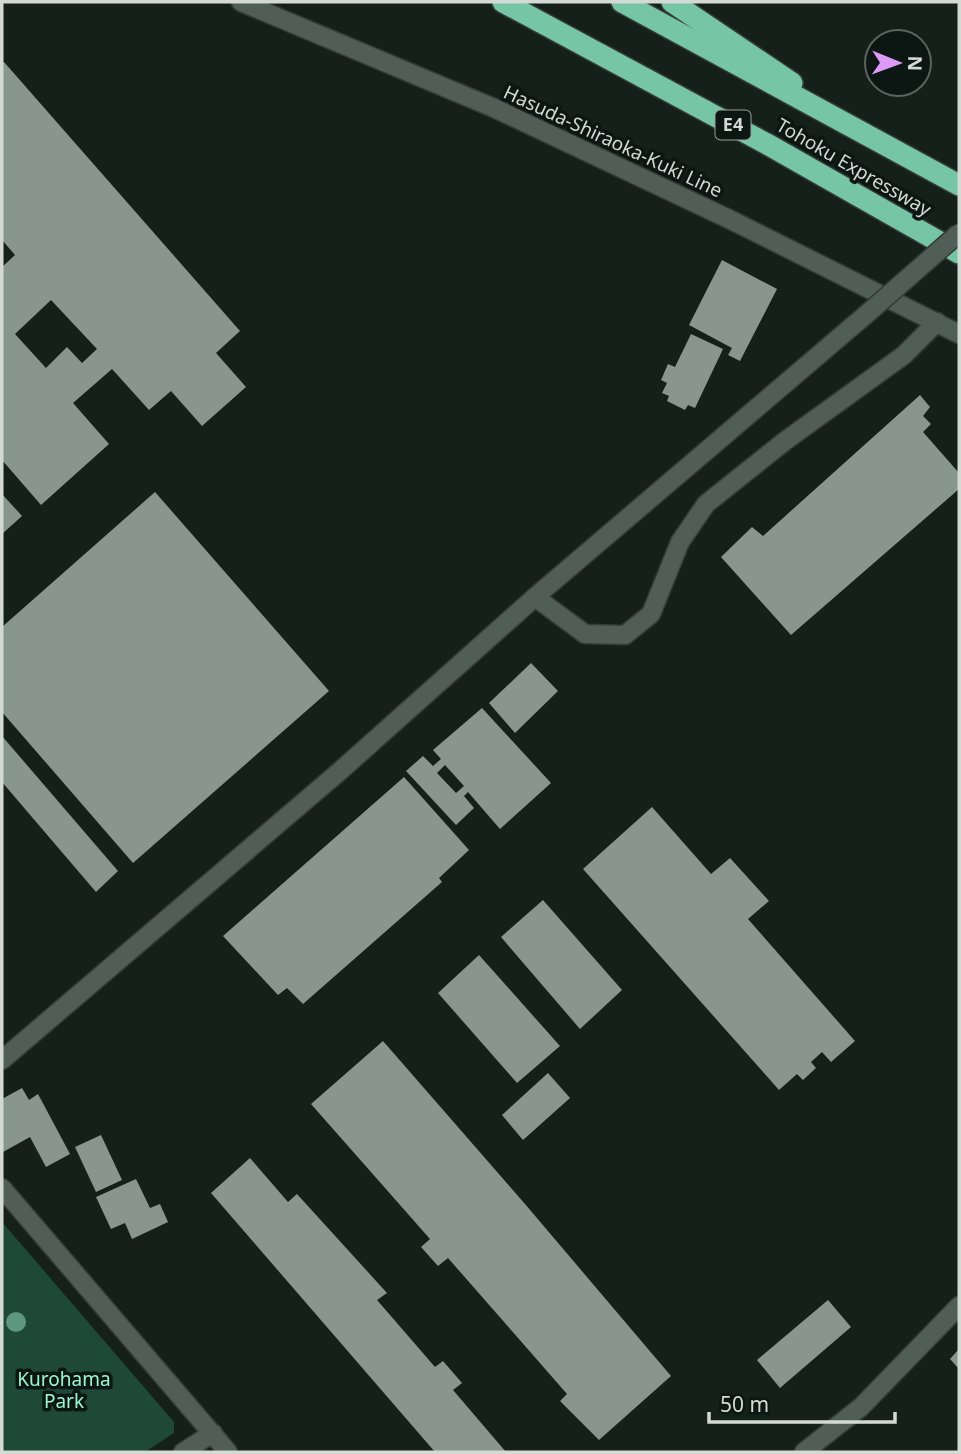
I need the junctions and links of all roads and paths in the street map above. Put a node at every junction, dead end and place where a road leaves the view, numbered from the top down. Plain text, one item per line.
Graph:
1 (241, 2) edge
2 (503, 2) edge
3 (622, 2) edge
4 (672, 2) edge
5 (847, 125) junction
6 (959, 186) edge
7 (959, 233) edge
8 (959, 253) edge
9 (937, 322) junction
10 (959, 334) edge
11 (535, 597) junction
12 (2, 1060) edge
13 (2, 1188) edge
14 (959, 1306) edge
15 (213, 1433) junction
16 (183, 1452) edge
17 (229, 1452) edge
18 (804, 1452) edge

1 - 9 street, Hasuda-Shiraoka-Kuki Line
2 - 8 highway, Tohoku Expressway / E4
3 - 5 highway, Tohoku Expressway
4 - 5 highway
5 - 6 highway, Tohoku Expressway
7 - 11 street, bridge
9 - 10 street, Hasuda-Shiraoka-Kuki Line
9 - 11 street
11 - 12 street
13 - 15 street
14 - 18 street
15 - 16 street
15 - 17 street

